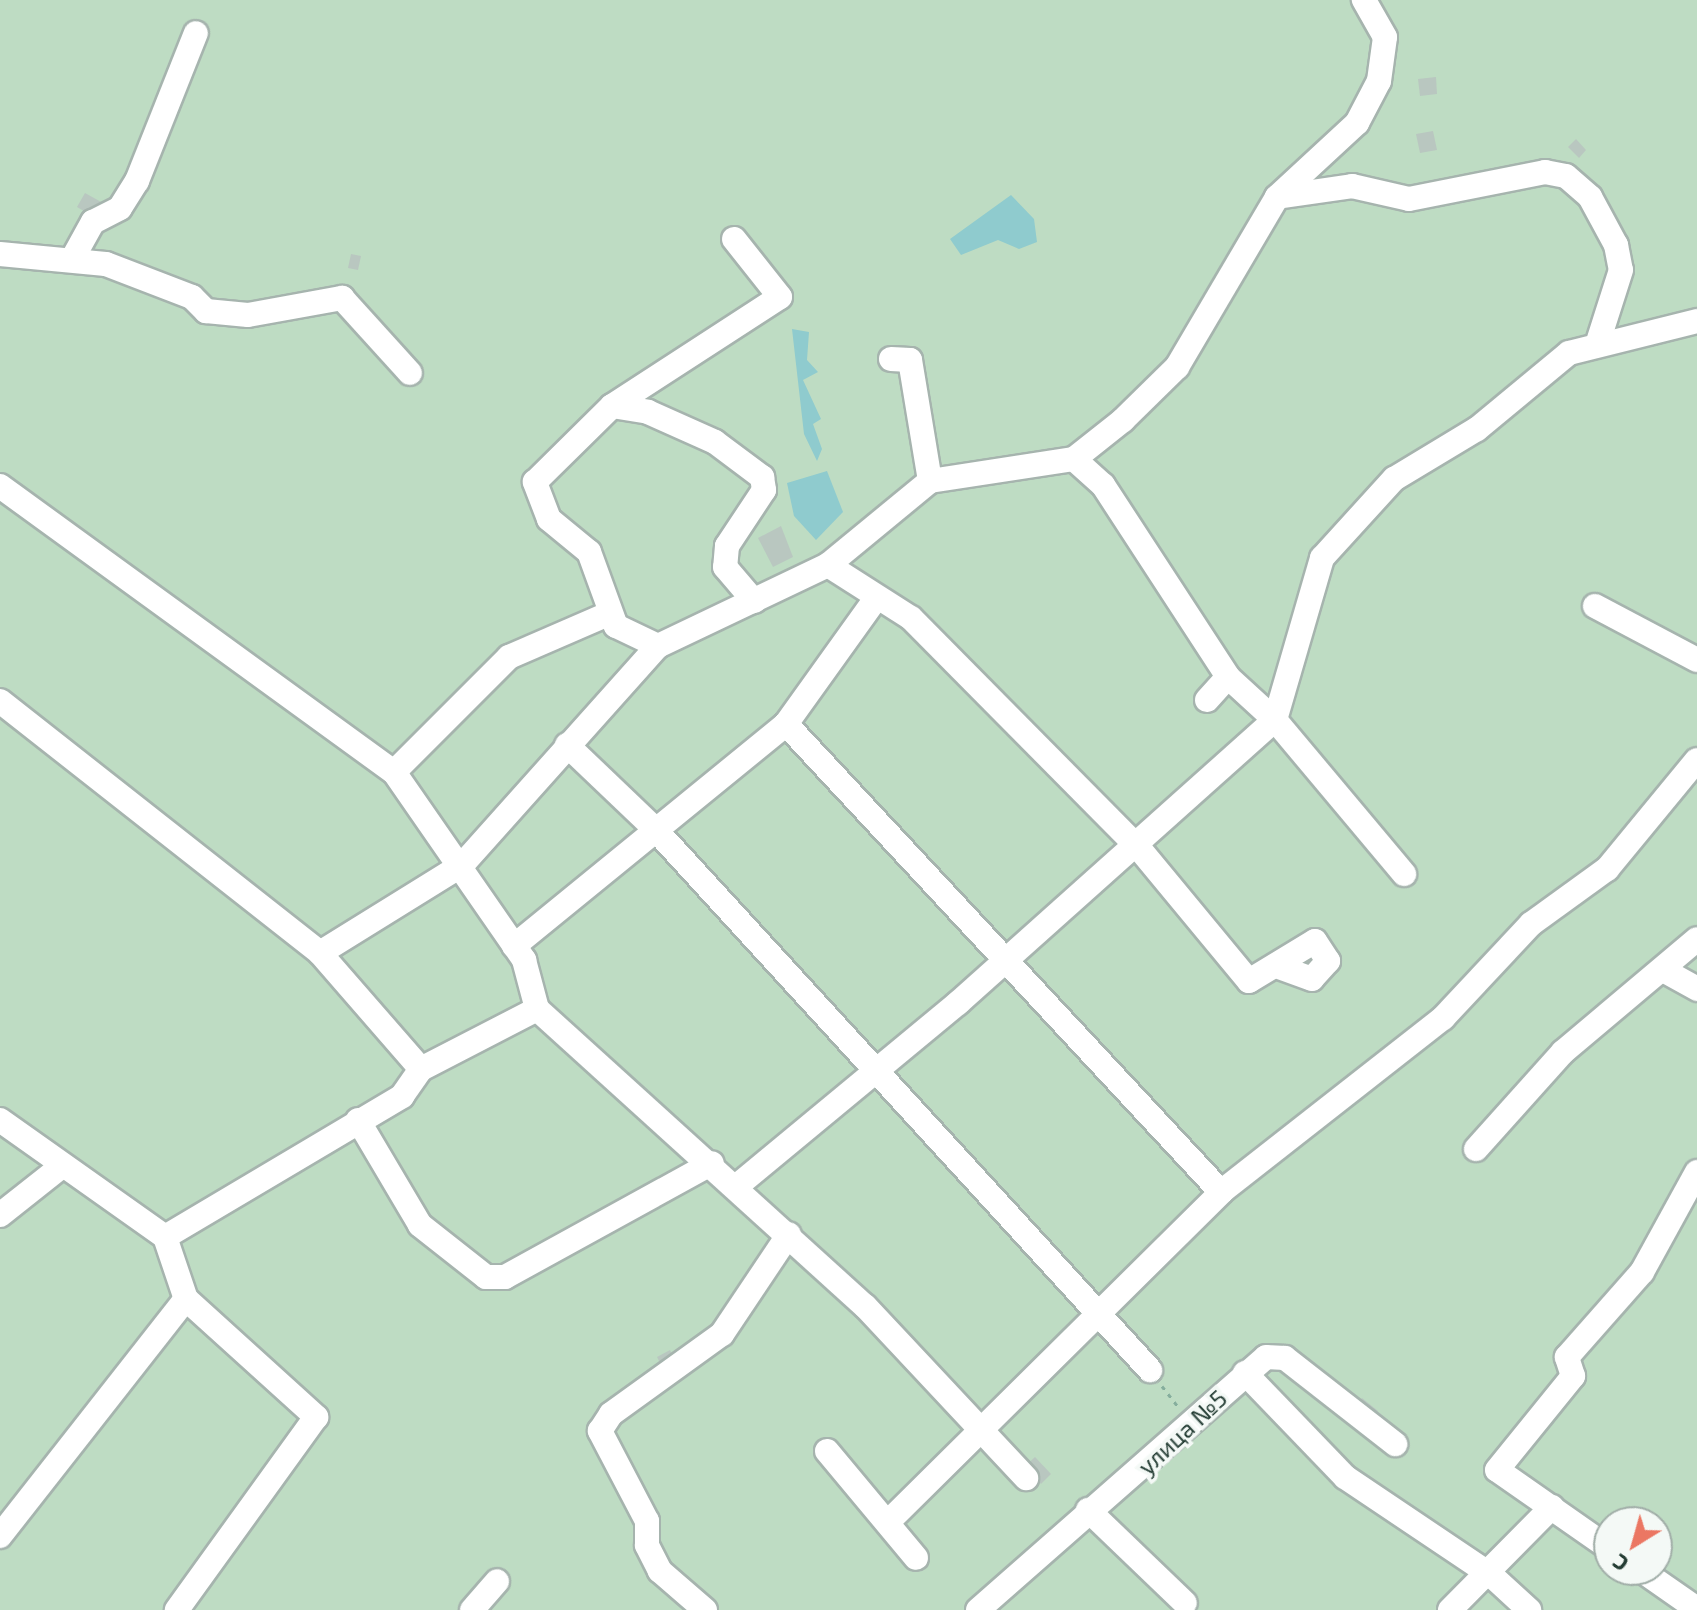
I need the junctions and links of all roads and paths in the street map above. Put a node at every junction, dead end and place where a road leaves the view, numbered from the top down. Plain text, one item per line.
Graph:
1 (1364, 0) edge
2 (196, 33) dead end
3 (1277, 197) junction
4 (734, 239) dead end
5 (0, 254) edge
6 (74, 256) junction
7 (1697, 321) edge
8 (1597, 345) junction
9 (891, 359) dead end
10 (410, 373) dead end
11 (612, 406) junction
12 (1074, 459) junction
13 (930, 481) junction
14 (0, 486) edge
15 (828, 565) junction
16 (877, 597) junction
17 (754, 601) junction
18 (1595, 606) dead end
19 (608, 614) junction
20 (658, 646) junction
21 (1697, 660) edge
22 (1228, 677) junction
23 (1207, 700) dead end
24 (0, 701) edge
25 (1275, 720) junction
26 (786, 724) junction
27 (567, 745) junction
28 (1697, 760) edge
29 (394, 772) junction
30 (654, 828) junction
31 (1138, 847) junction
32 (462, 865) junction
33 (1404, 874) dead end
34 (1697, 939) edge
35 (514, 946) junction
36 (320, 953) junction
37 (1005, 963) junction
38 (1281, 968) dead end
39 (1665, 971) junction
40 (1697, 989) edge
41 (537, 1009) junction
42 (421, 1069) junction
43 (878, 1072) junction
44 (0, 1120) edge
45 (358, 1120) junction
46 (1476, 1149) dead end
47 (712, 1163) junction
48 (63, 1165) junction
49 (1697, 1172) edge
50 (738, 1185) junction
51 (1221, 1192) junction
52 (0, 1215) edge
53 (789, 1234) junction
54 (165, 1237) junction
55 (186, 1299) junction
56 (1101, 1309) junction
57 (1150, 1370) joint
58 (1245, 1373) junction
59 (1191, 1425) junction
60 (983, 1427) junction
61 (1395, 1444) dead end
62 (827, 1451) dead end
63 (1026, 1478) dead end
64 (1552, 1507) junction
65 (1088, 1510) junction
66 (891, 1519) junction
67 (0, 1536) edge
68 (1593, 1536) edge
69 (916, 1558) dead end
70 (1491, 1575) junction
71 (497, 1581) dead end
72 (1664, 1586) edge
73 (1185, 1603) dead end
74 (1697, 1609) edge
75 (177, 1610) edge
76 (472, 1610) edge
77 (705, 1610) edge
78 (978, 1610) edge
79 (1450, 1610) edge
80 (1529, 1610) edge

1 - 3 street
2 - 6 street
3 - 8 street
3 - 12 street
4 - 11 street
5 - 6 street
6 - 10 street
7 - 8 street
8 - 25 street
9 - 13 street
11 - 17 street
11 - 19 street
12 - 13 street
12 - 22 street
13 - 15 street
14 - 29 street
15 - 16 street
15 - 17 street
16 - 26 street
16 - 31 street
17 - 20 street
18 - 21 street
19 - 20 street
19 - 29 street
20 - 27 street
22 - 23 street
22 - 25 street
24 - 36 street
25 - 31 street
25 - 33 street
26 - 30 street
26 - 37 street
27 - 30 street
27 - 32 street
28 - 51 street
29 - 32 street
30 - 35 street
30 - 43 street
31 - 37 street
31 - 38 street
32 - 35 street
32 - 36 street
34 - 39 street
35 - 41 street
36 - 42 street
37 - 43 street
37 - 51 street
39 - 40 street
39 - 46 street
41 - 42 street
41 - 47 street
42 - 45 street
43 - 50 street
43 - 56 street
44 - 48 street
45 - 47 street
45 - 54 street
47 - 50 street
48 - 52 street
48 - 54 street
49 - 64 street
50 - 53 street
51 - 56 street
53 - 60 street
53 - 77 street
54 - 55 street
55 - 67 street
55 - 75 street
56 - 57 street
56 - 60 street
57 - 59 path
58 - 59 street, улица №5
58 - 61 street, улица №5
58 - 70 street
59 - 65 street, улица №5
60 - 63 street
60 - 66 street
62 - 66 street
64 - 68 street
64 - 70 street
65 - 73 street
65 - 78 street, улица №5
66 - 69 street
70 - 79 street
70 - 80 street
71 - 76 street
72 - 74 street

